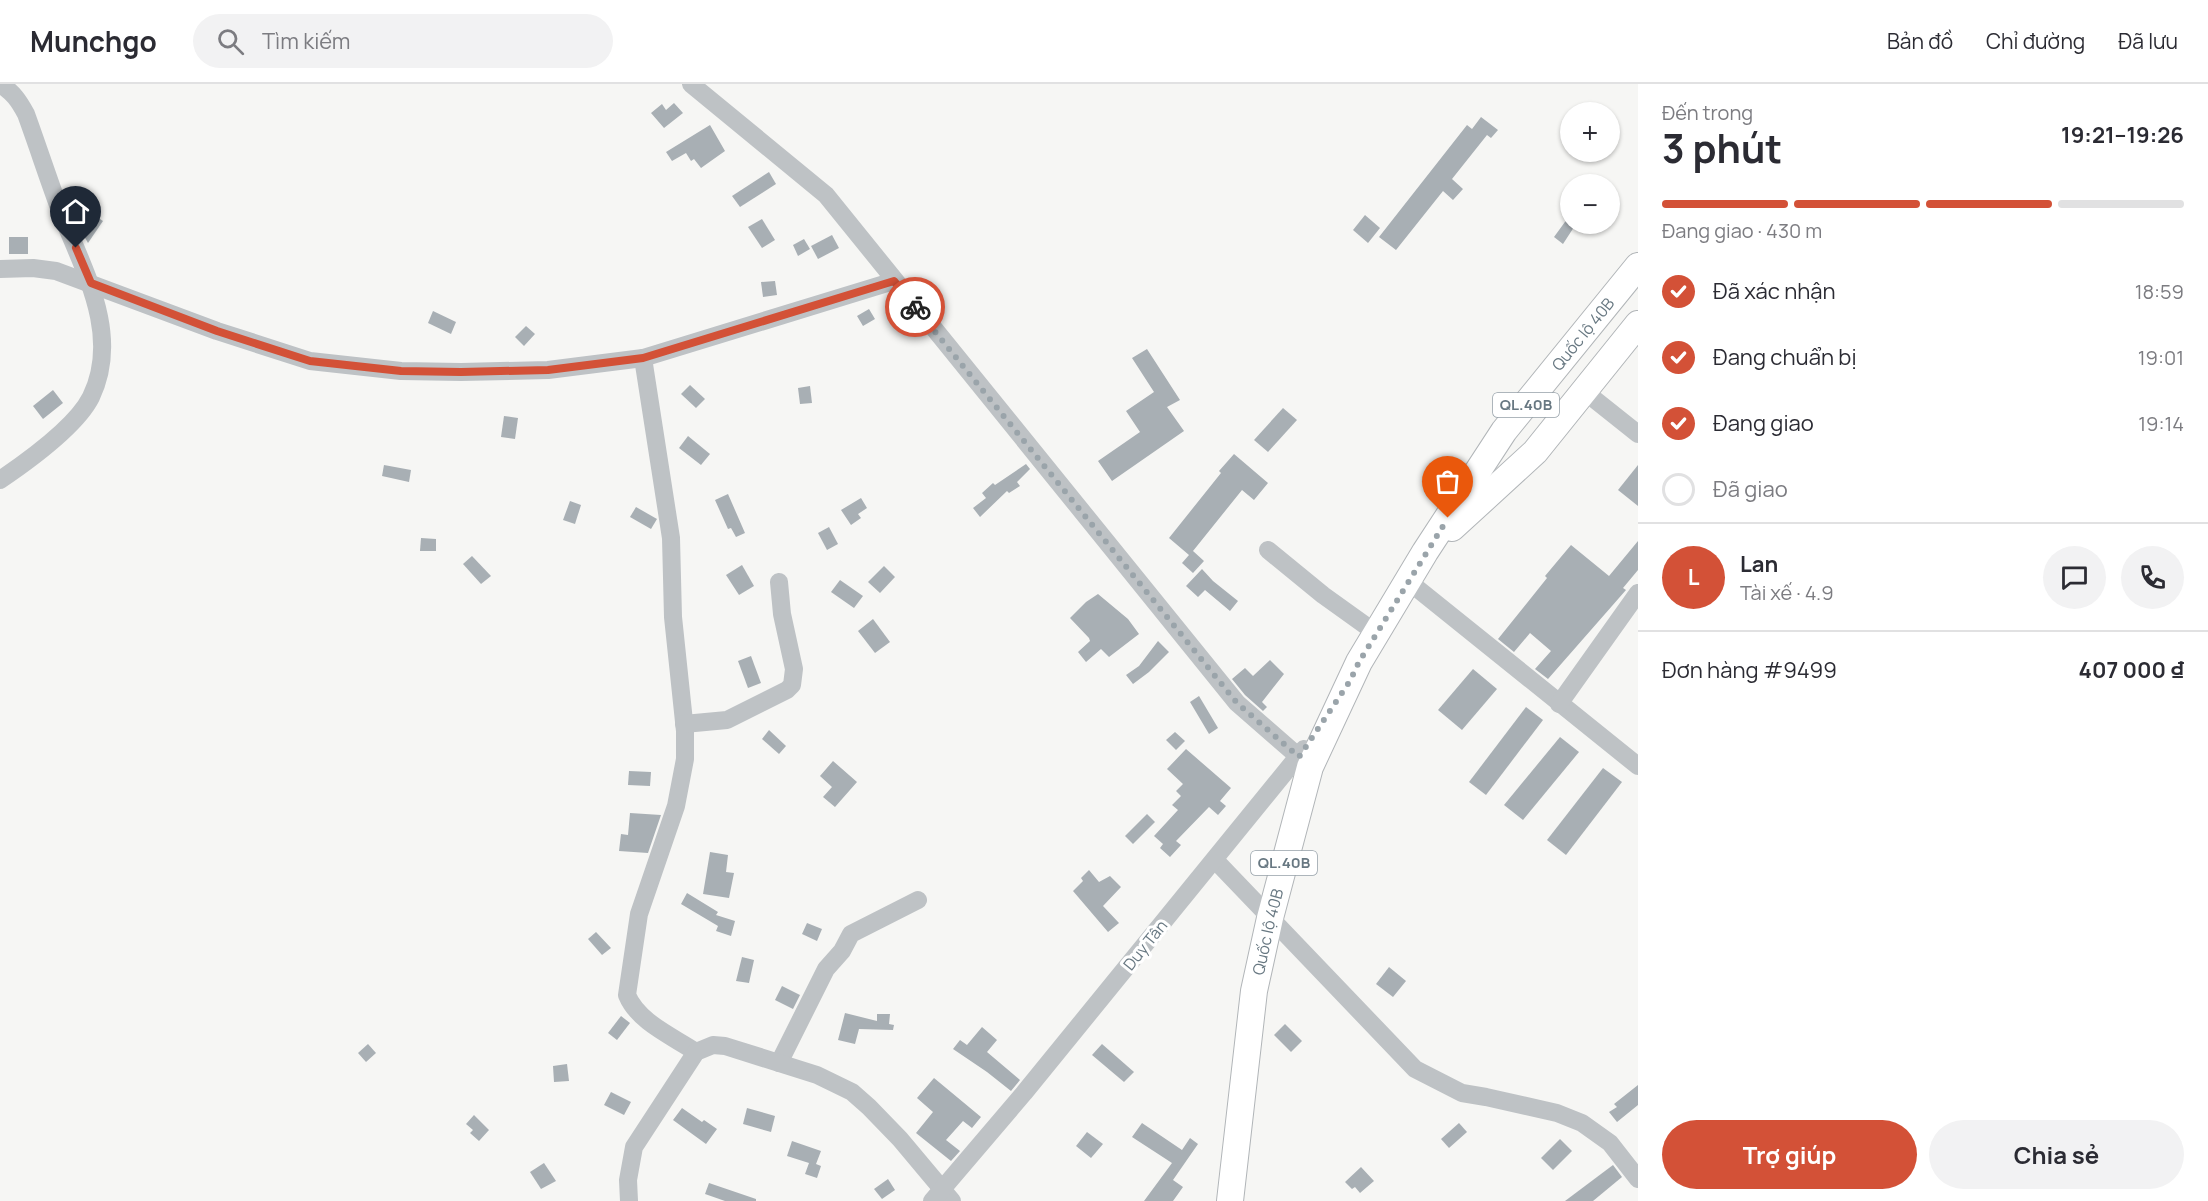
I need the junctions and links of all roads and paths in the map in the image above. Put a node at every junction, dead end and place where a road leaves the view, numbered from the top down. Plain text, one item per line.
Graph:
1 (0, 84) edge
2 (691, 84) edge
3 (1638, 266) edge
4 (0, 269) edge
5 (894, 281) junction
6 (91, 283) junction
7 (1638, 324) edge
8 (643, 358) junction
9 (1584, 391) junction
10 (1638, 434) edge
11 (0, 480) edge
12 (1268, 550) dead end
13 (1425, 552) junction
14 (1408, 581) junction
15 (779, 582) dead end
16 (1638, 593) edge
17 (1376, 633) junction
18 (1350, 681) junction
19 (1559, 704) junction
20 (684, 724) junction
21 (1299, 757) junction
22 (1638, 766) edge
23 (1215, 860) junction
24 (918, 900) dead end
25 (1270, 918) junction
26 (696, 1052) junction
27 (778, 1063) junction
28 (1638, 1179) edge
29 (942, 1197) edge
30 (629, 1201) edge
31 (1230, 1201) edge

1 - 6 street
2 - 5 street
3 - 13 highway, Quốc lộ 40B / QL.40B
4 - 6 street
5 - 8 street
5 - 21 street
6 - 8 street
6 - 11 street
7 - 9 highway, Quốc lộ 40B / QL.40B
8 - 20 street
9 - 10 street
9 - 13 highway, Quốc lộ 40B / QL.40B
12 - 17 street
13 - 14 highway, Quốc lộ 40B / QL.40B
14 - 17 highway, Quốc lộ 40B / QL.40B
14 - 19 street
15 - 20 street
16 - 19 street
17 - 18 highway, Quốc lộ 40B / QL.40B
18 - 21 street, Duy Tân
18 - 25 highway, Quốc lộ 40B / QL.40B
19 - 22 street
20 - 26 street
21 - 23 street, Duy Tân
23 - 25 street
23 - 29 street, Duy Tân
24 - 27 street
25 - 28 street
25 - 31 highway, Quốc lộ 40B / QL.40B
26 - 27 street
26 - 30 street
27 - 29 street

